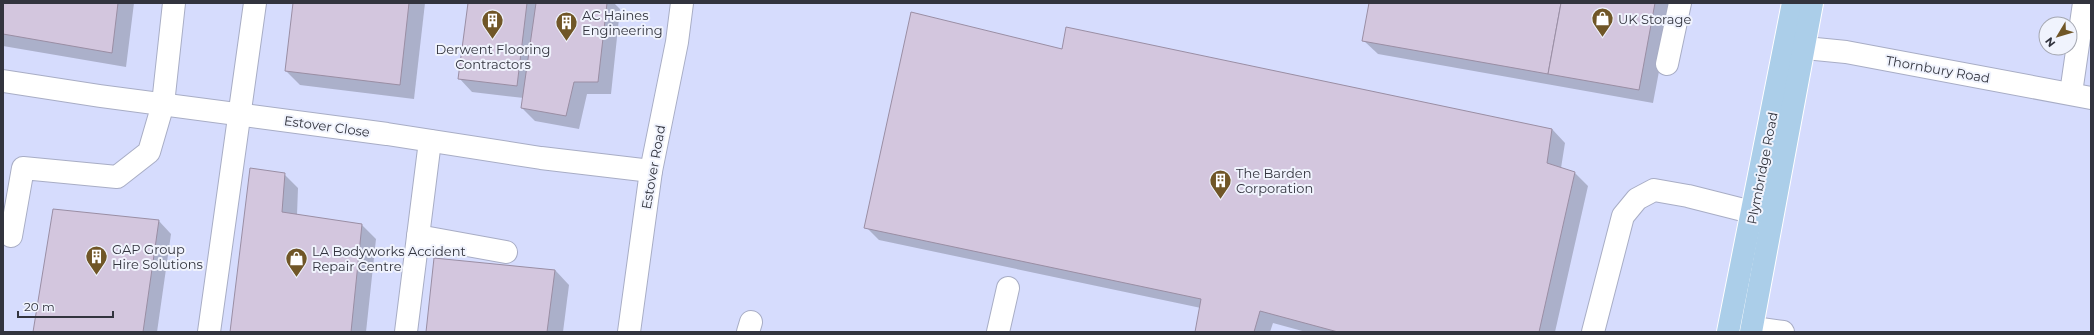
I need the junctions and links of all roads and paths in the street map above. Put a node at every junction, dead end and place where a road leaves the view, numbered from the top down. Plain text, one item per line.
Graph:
1 (174, 3) edge
2 (255, 3) edge
3 (682, 3) edge
4 (1680, 3) edge
5 (1794, 3) edge
6 (1812, 3) edge
7 (2084, 3) edge
8 (1794, 47) junction
9 (1667, 64) dead end
10 (3, 81) edge
11 (2081, 95) edge
12 (163, 104) junction
13 (239, 114) junction
14 (430, 141) junction
15 (651, 171) junction
16 (1763, 215) junction
17 (11, 236) dead end
18 (418, 236) junction
19 (506, 252) dead end
20 (1008, 288) dead end
21 (1729, 328) edge
22 (1752, 330) edge
23 (209, 332) edge
24 (406, 332) edge
25 (629, 332) edge
26 (998, 332) edge
27 (1593, 332) edge
28 (1782, 332) edge

1 - 12 street
2 - 13 street
3 - 15 street, Estover Road
4 - 9 street
5 - 8 main road, Plymbridge Road
6 - 8 main road, Plymbridge Road
7 - 11 street
8 - 11 street, Thornbury Road
8 - 16 main road, Plymbridge Road
10 - 12 street, Estover Close
12 - 13 street, Estover Close
12 - 17 street
13 - 14 street, Estover Close
13 - 23 street
14 - 15 street, Estover Close
14 - 18 street
15 - 25 street, Estover Road
16 - 21 main road, Plymbridge Road
16 - 22 main road, Plymbridge Road
16 - 27 street
18 - 19 street
18 - 24 street
20 - 26 street
21 - 22 street
22 - 28 street

